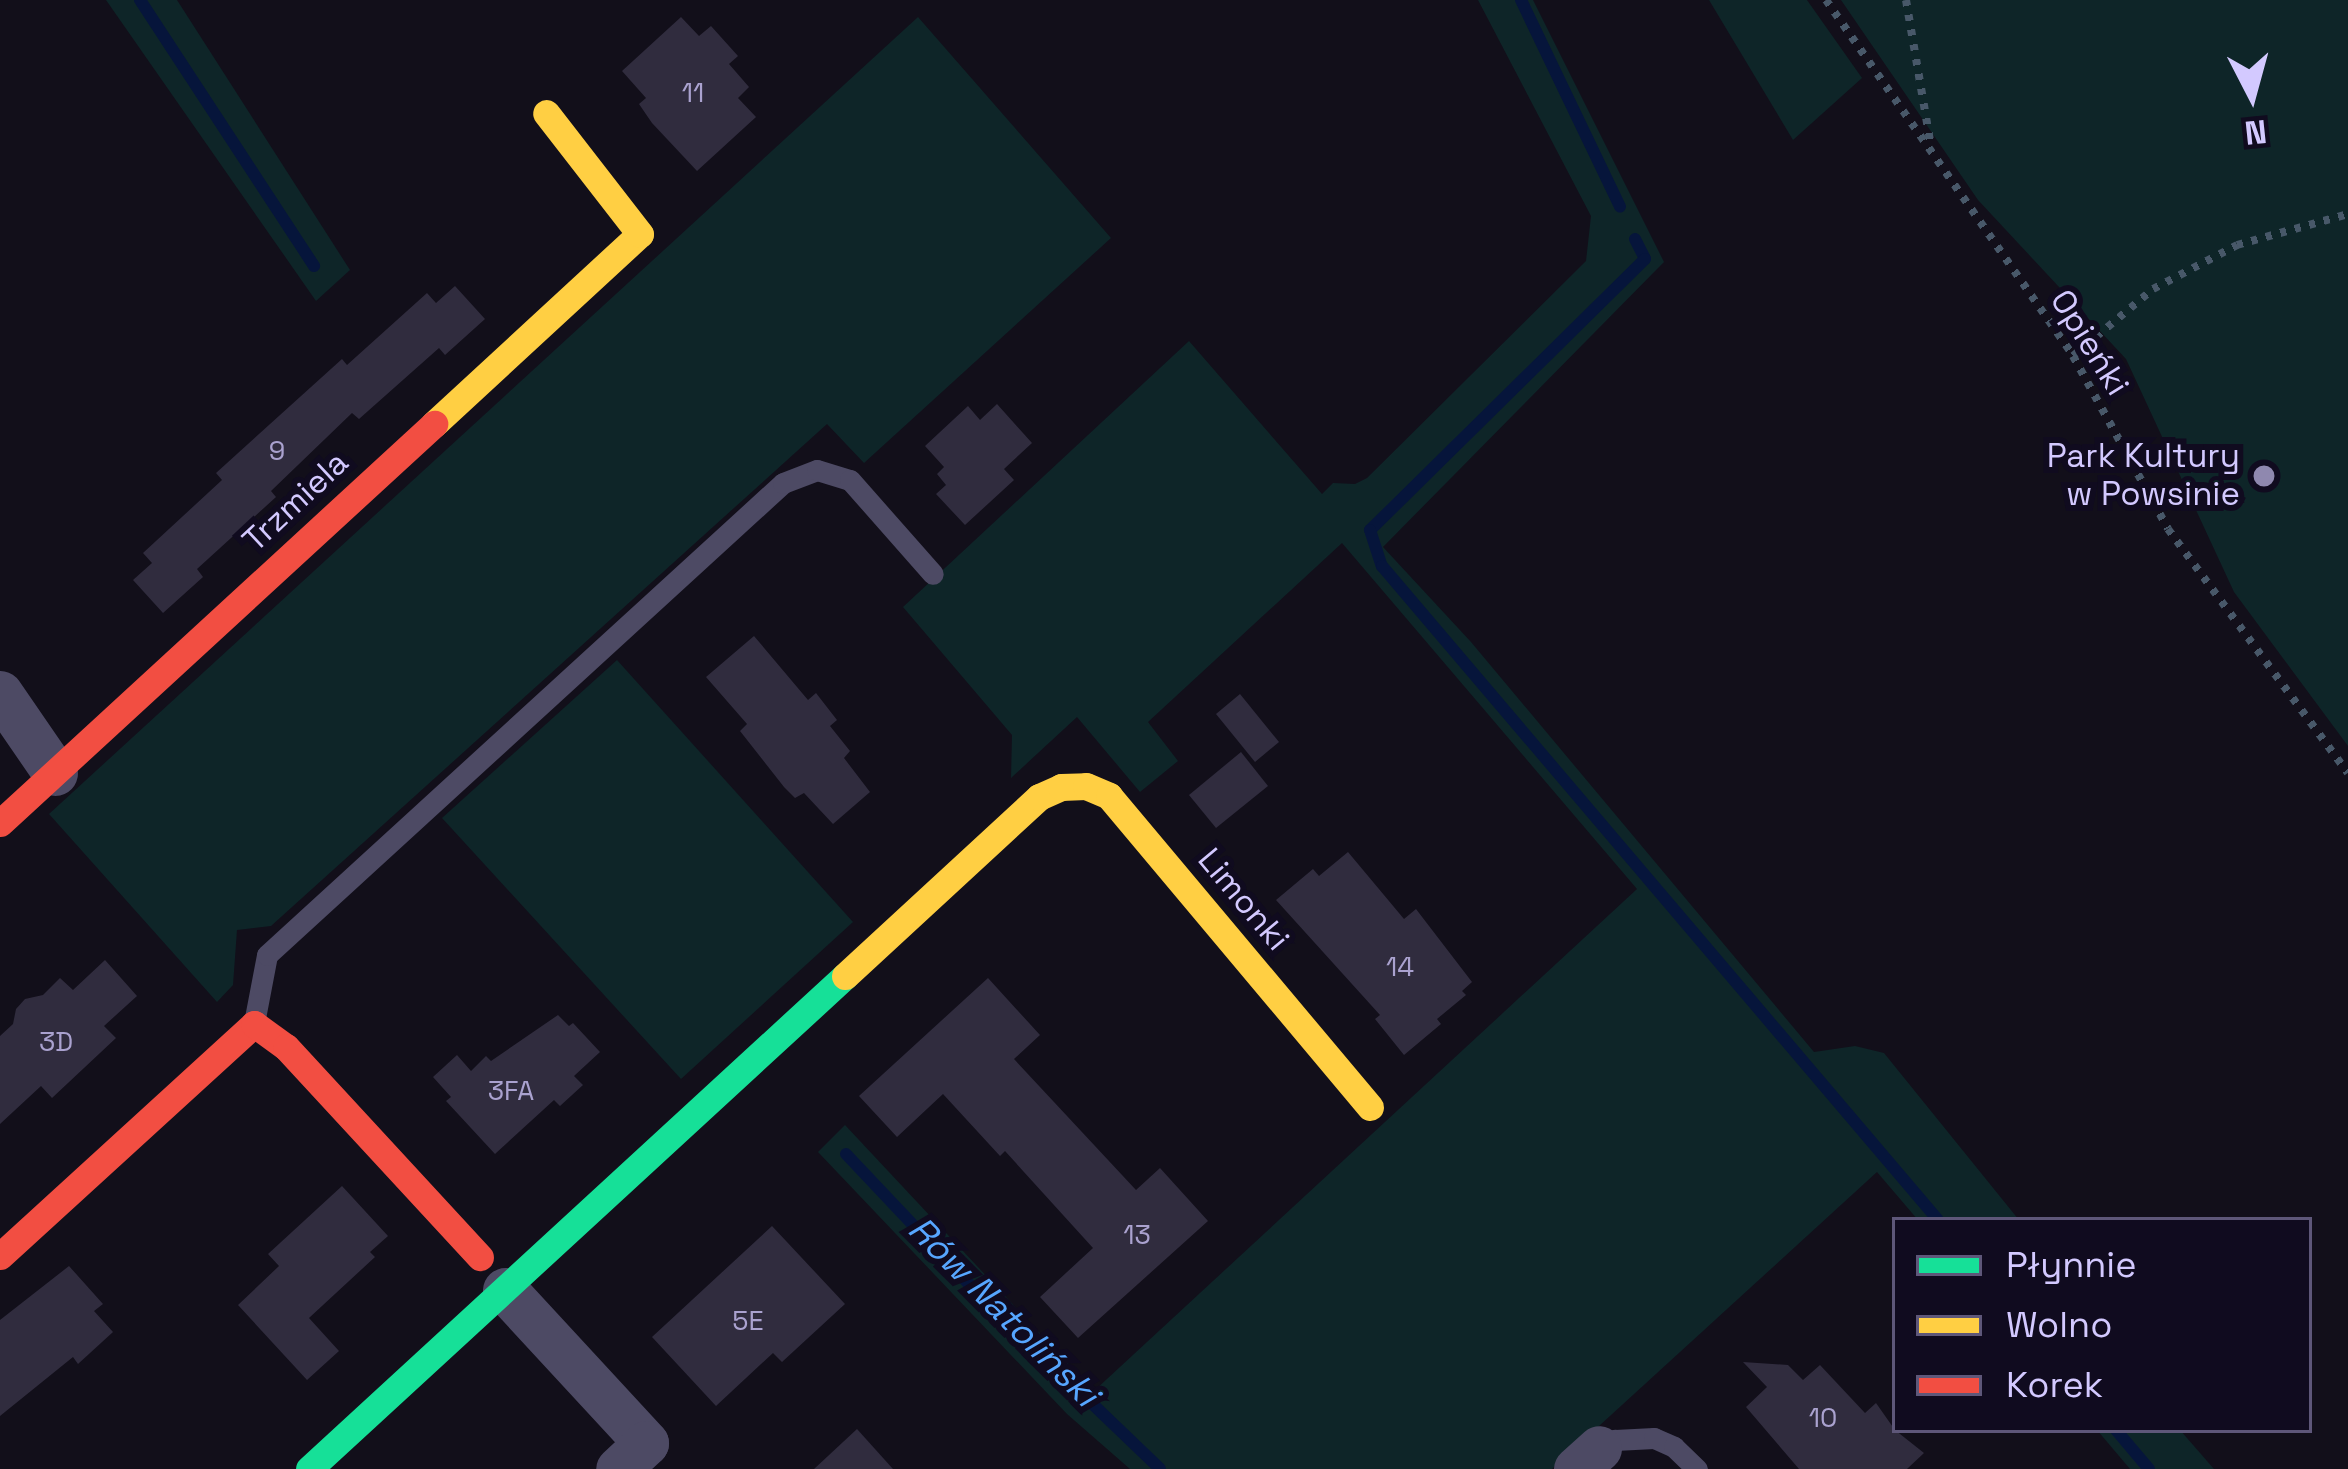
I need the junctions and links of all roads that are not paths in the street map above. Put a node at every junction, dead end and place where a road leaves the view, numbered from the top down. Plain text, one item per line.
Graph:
1 (546, 113) dead end
2 (933, 574) dead end
3 (0, 693) edge
4 (55, 773) junction
5 (0, 823) edge
6 (254, 1024) junction
7 (1370, 1107) dead end
8 (0, 1256) edge
9 (492, 1274) junction
10 (1587, 1458) edge
11 (308, 1469) edge
12 (618, 1469) edge
13 (1697, 1469) edge

1 - 4 street, Trzmiela
2 - 6 lane
3 - 4 street
4 - 5 street, Trzmiela
6 - 8 street
6 - 9 street
7 - 9 street, Limonki
9 - 11 street
9 - 12 street
10 - 13 lane

